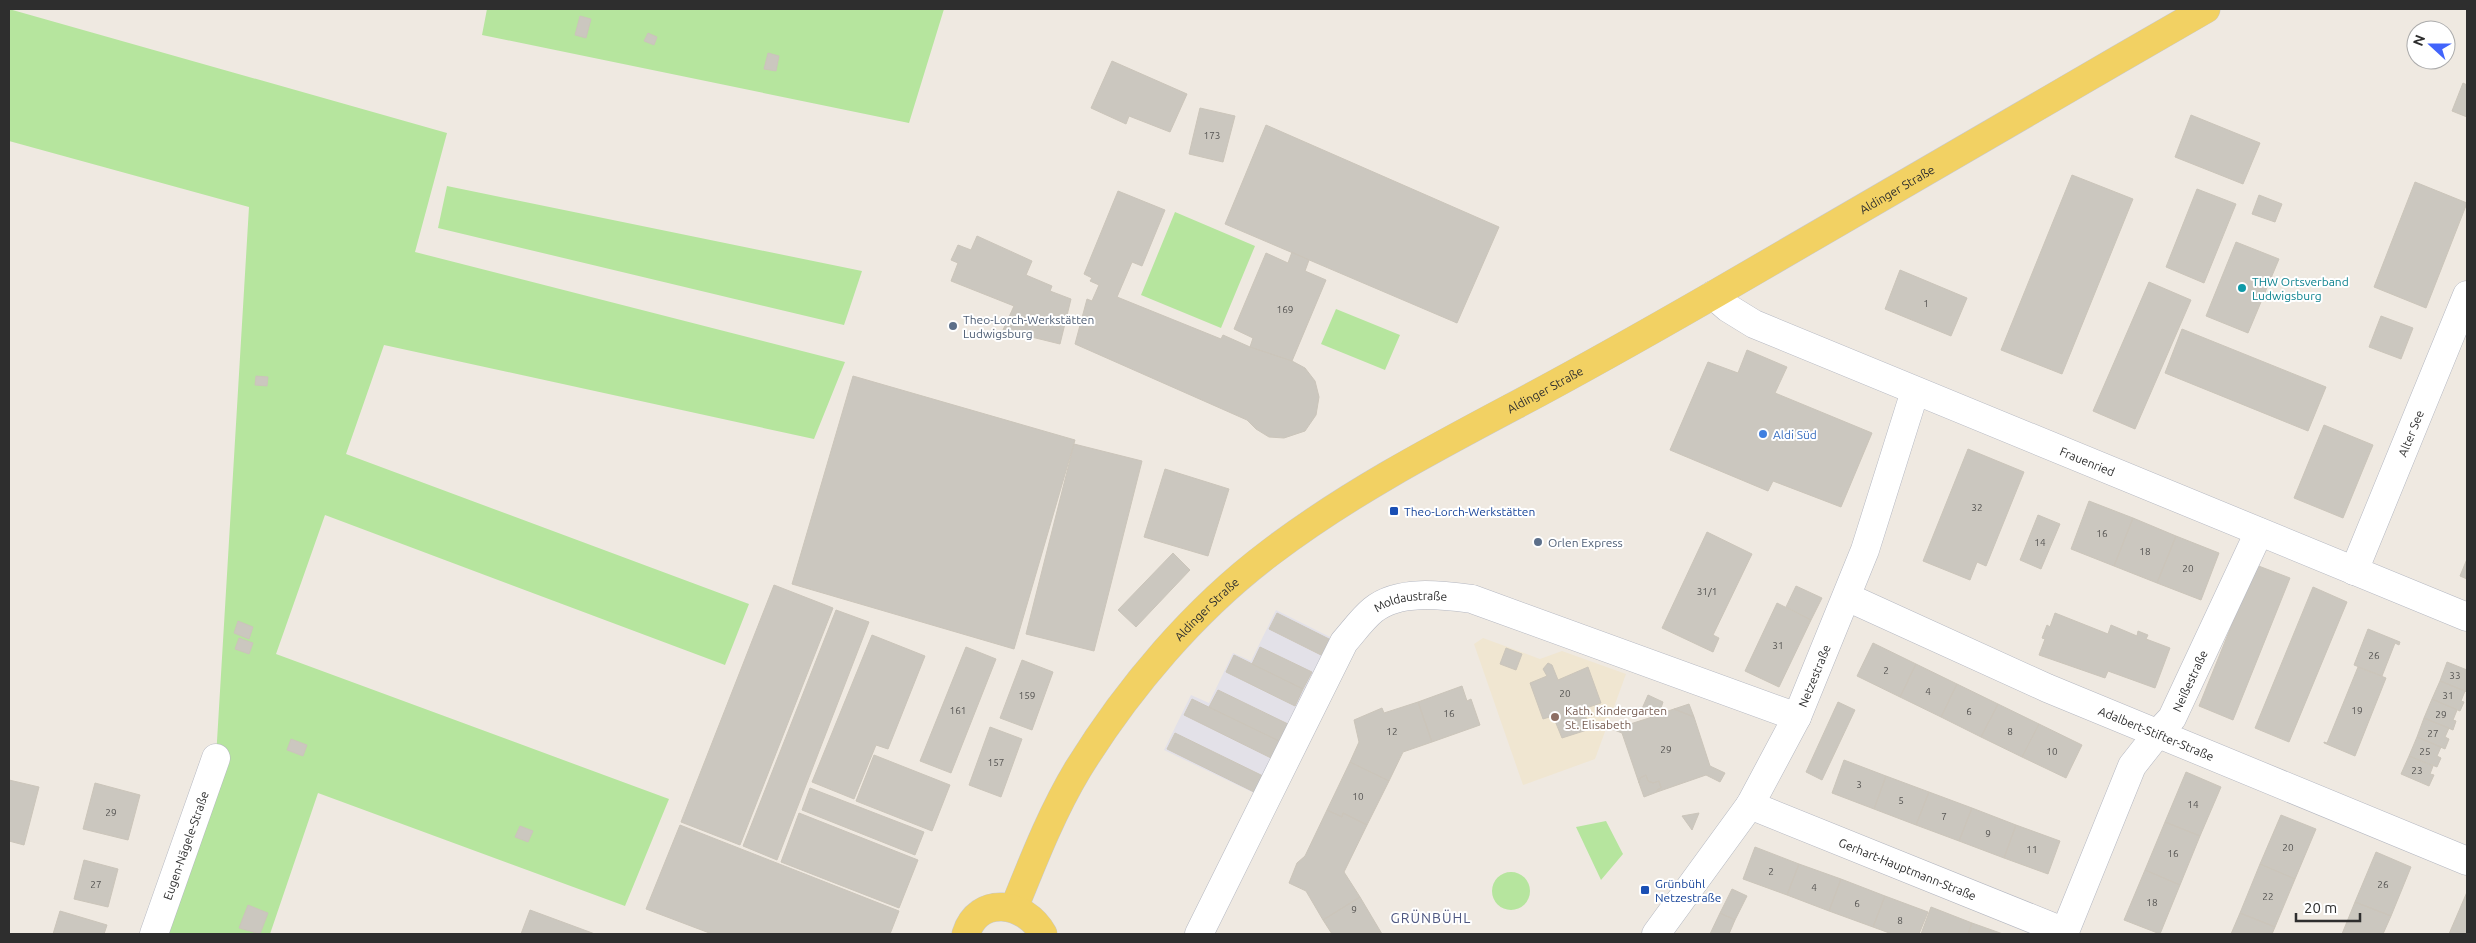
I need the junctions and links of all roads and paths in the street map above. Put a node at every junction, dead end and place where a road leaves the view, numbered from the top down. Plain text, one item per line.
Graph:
1 (2206, 9) edge
2 (1713, 295) junction
3 (2467, 295) edge
4 (1915, 391) junction
5 (2259, 532) junction
6 (2354, 571) junction
7 (1847, 597) junction
8 (2467, 617) edge
9 (1797, 716) junction
10 (2158, 733) junction
11 (216, 758) dead end
12 (1750, 805) junction
13 (2467, 861) edge
14 (1014, 908) junction
15 (2064, 933) edge
16 (154, 934) edge
17 (966, 934) edge
18 (1043, 934) edge
19 (1199, 934) edge
20 (1656, 934) edge

1 - 2 main road, Aldinger Straße
2 - 4 street, Frauenried
2 - 14 main road, Aldinger Straße
3 - 6 street, Alter See
4 - 5 street, Frauenried
4 - 7 street, Netzestraße
5 - 6 street, Frauenried
5 - 10 street, Neißestraße
6 - 8 street, Frauenried
7 - 9 street, Netzestraße
7 - 10 street, Adalbert-Stifter-Straße
9 - 12 street, Netzestraße
9 - 19 street, Moldaustraße
10 - 13 street, Adalbert-Stifter-Straße
10 - 15 street, Neißestraße
11 - 16 street, Eugen-Nägele-Straße
12 - 15 street, Gerhart-Hauptmann-Straße
12 - 20 street, Netzestraße
14 - 17 main road
14 - 18 main road

